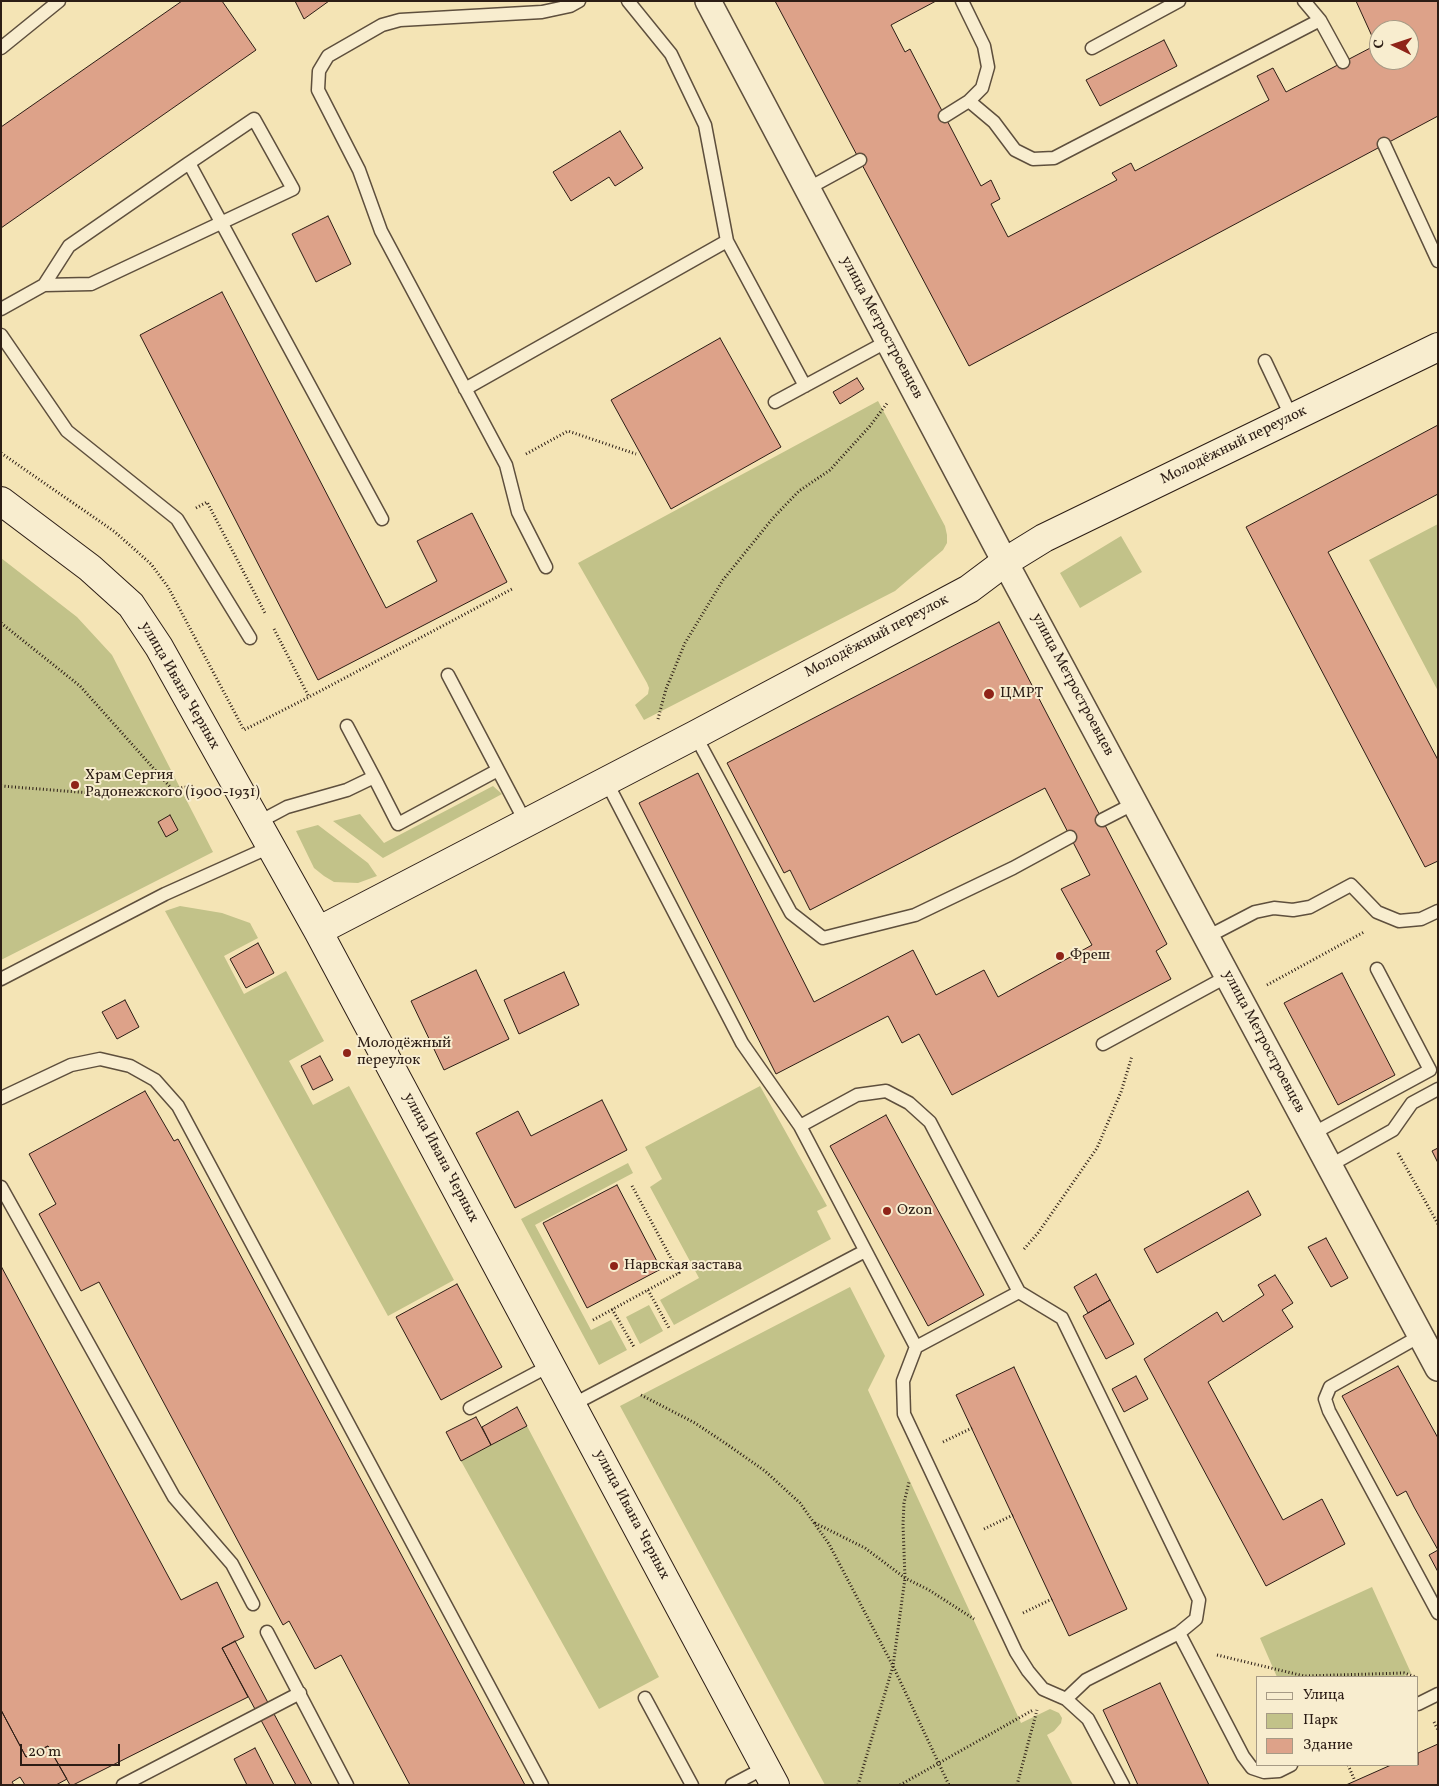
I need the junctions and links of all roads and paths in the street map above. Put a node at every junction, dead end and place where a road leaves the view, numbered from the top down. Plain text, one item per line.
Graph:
1 (59, 1) edge
2 (579, 1) edge
3 (628, 1) edge
4 (708, 1) edge
5 (962, 1) edge
6 (1179, 1) edge
7 (1304, 1) edge
8 (1320, 20) junction
9 (1, 48) edge
10 (1092, 48) dead end
11 (1344, 62) dead end
12 (970, 101) junction
13 (944, 116) dead end
14 (1384, 144) dead end
15 (860, 160) dead end
16 (189, 163) junction
17 (807, 188) junction
18 (223, 223) junction
19 (726, 241) junction
20 (1438, 260) edge
21 (44, 285) junction
22 (1, 309) edge
23 (1, 335) edge
24 (888, 341) junction
25 (1438, 347) edge
26 (1265, 360) dead end
27 (805, 386) junction
28 (465, 388) junction
29 (888, 401) dead end
30 (775, 402) dead end
31 (1292, 418) junction
32 (636, 454) dead end
33 (506, 465) junction
34 (1, 501) edge
35 (382, 519) dead end
36 (1006, 562) junction
37 (546, 566) dead end
38 (512, 589) dead end
39 (1, 622) edge
40 (250, 638) dead end
41 (448, 674) dead end
42 (657, 722) dead end
43 (347, 726) dead end
44 (244, 730) dead end
45 (695, 735) junction
46 (498, 770) junction
47 (374, 778) junction
48 (606, 782) junction
49 (1, 786) edge
50 (195, 786) dead end
51 (172, 789) junction
52 (1135, 803) junction
53 (1102, 820) dead end
54 (257, 823) junction
55 (526, 823) junction
56 (1070, 837) dead end
57 (270, 847) junction
58 (1438, 911) edge
59 (1377, 912) junction
60 (318, 931) junction
61 (1207, 937) junction
62 (1377, 969) dead end
63 (1228, 976) junction
64 (1, 979) edge
65 (1264, 987) dead end
66 (1143, 1022) junction
67 (1103, 1044) dead end
68 (1438, 1090) edge
69 (1, 1098) edge
70 (800, 1126) junction
71 (1312, 1134) junction
72 (1397, 1151) dead end
73 (1329, 1166) junction
74 (631, 1184) dead end
75 (1, 1187) edge
76 (1438, 1224) edge
77 (865, 1251) junction
78 (1007, 1268) junction
79 (648, 1290) junction
80 (1019, 1292) junction
81 (612, 1309) junction
82 (593, 1320) dead end
83 (671, 1333) dead end
84 (1420, 1336) junction
85 (916, 1347) junction
86 (637, 1352) dead end
87 (551, 1365) junction
88 (1438, 1368) edge
89 (604, 1388) junction
90 (572, 1405) junction
91 (470, 1408) dead end
92 (972, 1428) dead end
93 (922, 1452) junction
94 (1013, 1515) dead end
95 (814, 1523) junction
96 (963, 1538) junction
97 (905, 1578) junction
98 (1052, 1600) dead end
99 (253, 1604) dead end
100 (1438, 1613) edge
101 (1002, 1622) junction
102 (267, 1632) dead end
103 (1179, 1633) junction
104 (1012, 1643) junction
105 (1187, 1648) junction
106 (893, 1666) junction
107 (1301, 1676) edge
108 (1330, 1676) edge
109 (1413, 1676) edge
110 (300, 1694) junction
111 (1438, 1694) edge
112 (645, 1698) dead end
113 (1066, 1698) junction
114 (1419, 1704) edge
115 (938, 1762) junction
116 (1289, 1766) edge
117 (1348, 1766) edge
118 (771, 1776) edge
119 (1355, 1781) dead end
120 (123, 1785) edge
121 (347, 1785) edge
122 (542, 1785) edge
123 (692, 1785) edge
124 (732, 1785) edge
125 (858, 1785) edge
126 (900, 1785) edge
127 (949, 1785) edge
128 (1018, 1785) edge
129 (1123, 1785) edge

1 - 9 lane
2 - 28 lane
3 - 19 lane
4 - 17 street, улица Метростроевцев
5 - 12 lane
6 - 10 lane
7 - 8 lane
8 - 11 lane
8 - 12 lane
12 - 13 lane
14 - 20 lane
15 - 17 lane
16 - 18 lane
16 - 18 lane
16 - 21 lane
17 - 24 street, улица Метростроевцев
18 - 21 lane
18 - 35 lane
19 - 27 lane
19 - 28 lane
21 - 22 lane
23 - 40 lane
24 - 27 lane
24 - 36 street, улица Метростроевцев
25 - 31 main road, Молодёжный переулок
26 - 31 lane
27 - 30 lane
28 - 33 lane
29 - 42 path
31 - 36 main road, Молодёжный переулок
32 - 33 path
33 - 37 lane
34 - 54 main road, улица Ивана Черных
36 - 45 main road, Молодёжный переулок
36 - 52 street, улица Метростроевцев
38 - 44 path
39 - 51 path
41 - 46 lane
43 - 47 lane
45 - 48 main road, Молодёжный переулок
45 - 56 lane
46 - 47 lane
46 - 55 lane
47 - 54 lane
48 - 55 main road, Молодёжный переулок
48 - 70 lane
49 - 51 path
50 - 51 path
52 - 53 lane
52 - 61 street, улица Метростроевцев
54 - 57 main road, улица Ивана Черных
55 - 60 main road, Молодёжный переулок
57 - 60 main road, улица Ивана Черных
57 - 64 lane
58 - 59 lane
59 - 61 lane
59 - 65 path
60 - 87 main road, улица Ивана Черных
61 - 63 street, улица Метростроевцев
62 - 71 lane
63 - 66 lane
63 - 71 street, улица Метростроевцев
66 - 67 lane
66 - 78 path
68 - 73 lane
69 - 122 lane
70 - 77 lane
70 - 78 lane
71 - 73 street, улица Метростроевцев
72 - 76 path
73 - 84 street, улица Метростроевцев
74 - 79 path
75 - 99 lane
77 - 85 lane
77 - 89 lane
78 - 80 lane
79 - 81 path
79 - 83 path
80 - 85 lane
80 - 103 lane
81 - 82 path
81 - 86 path
84 - 88 street, улица Метростроевцев
84 - 100 lane
85 - 93 lane
87 - 90 main road, улица Ивана Черных
87 - 91 lane
89 - 90 lane
89 - 95 path
90 - 118 main road, улица Ивана Черных
92 - 93 path
93 - 96 lane
93 - 97 path
94 - 96 path
95 - 97 path
95 - 106 path
96 - 101 lane
97 - 104 path
97 - 106 path
98 - 101 path
101 - 104 lane
102 - 110 lane
103 - 105 lane
103 - 113 lane
104 - 113 lane
105 - 107 path
105 - 116 lane
106 - 115 path
106 - 125 path
108 - 109 path
110 - 120 lane
110 - 121 lane
111 - 114 lane
112 - 123 lane
113 - 129 lane
115 - 126 path
115 - 127 path
115 - 128 path
117 - 119 path
118 - 124 lane

